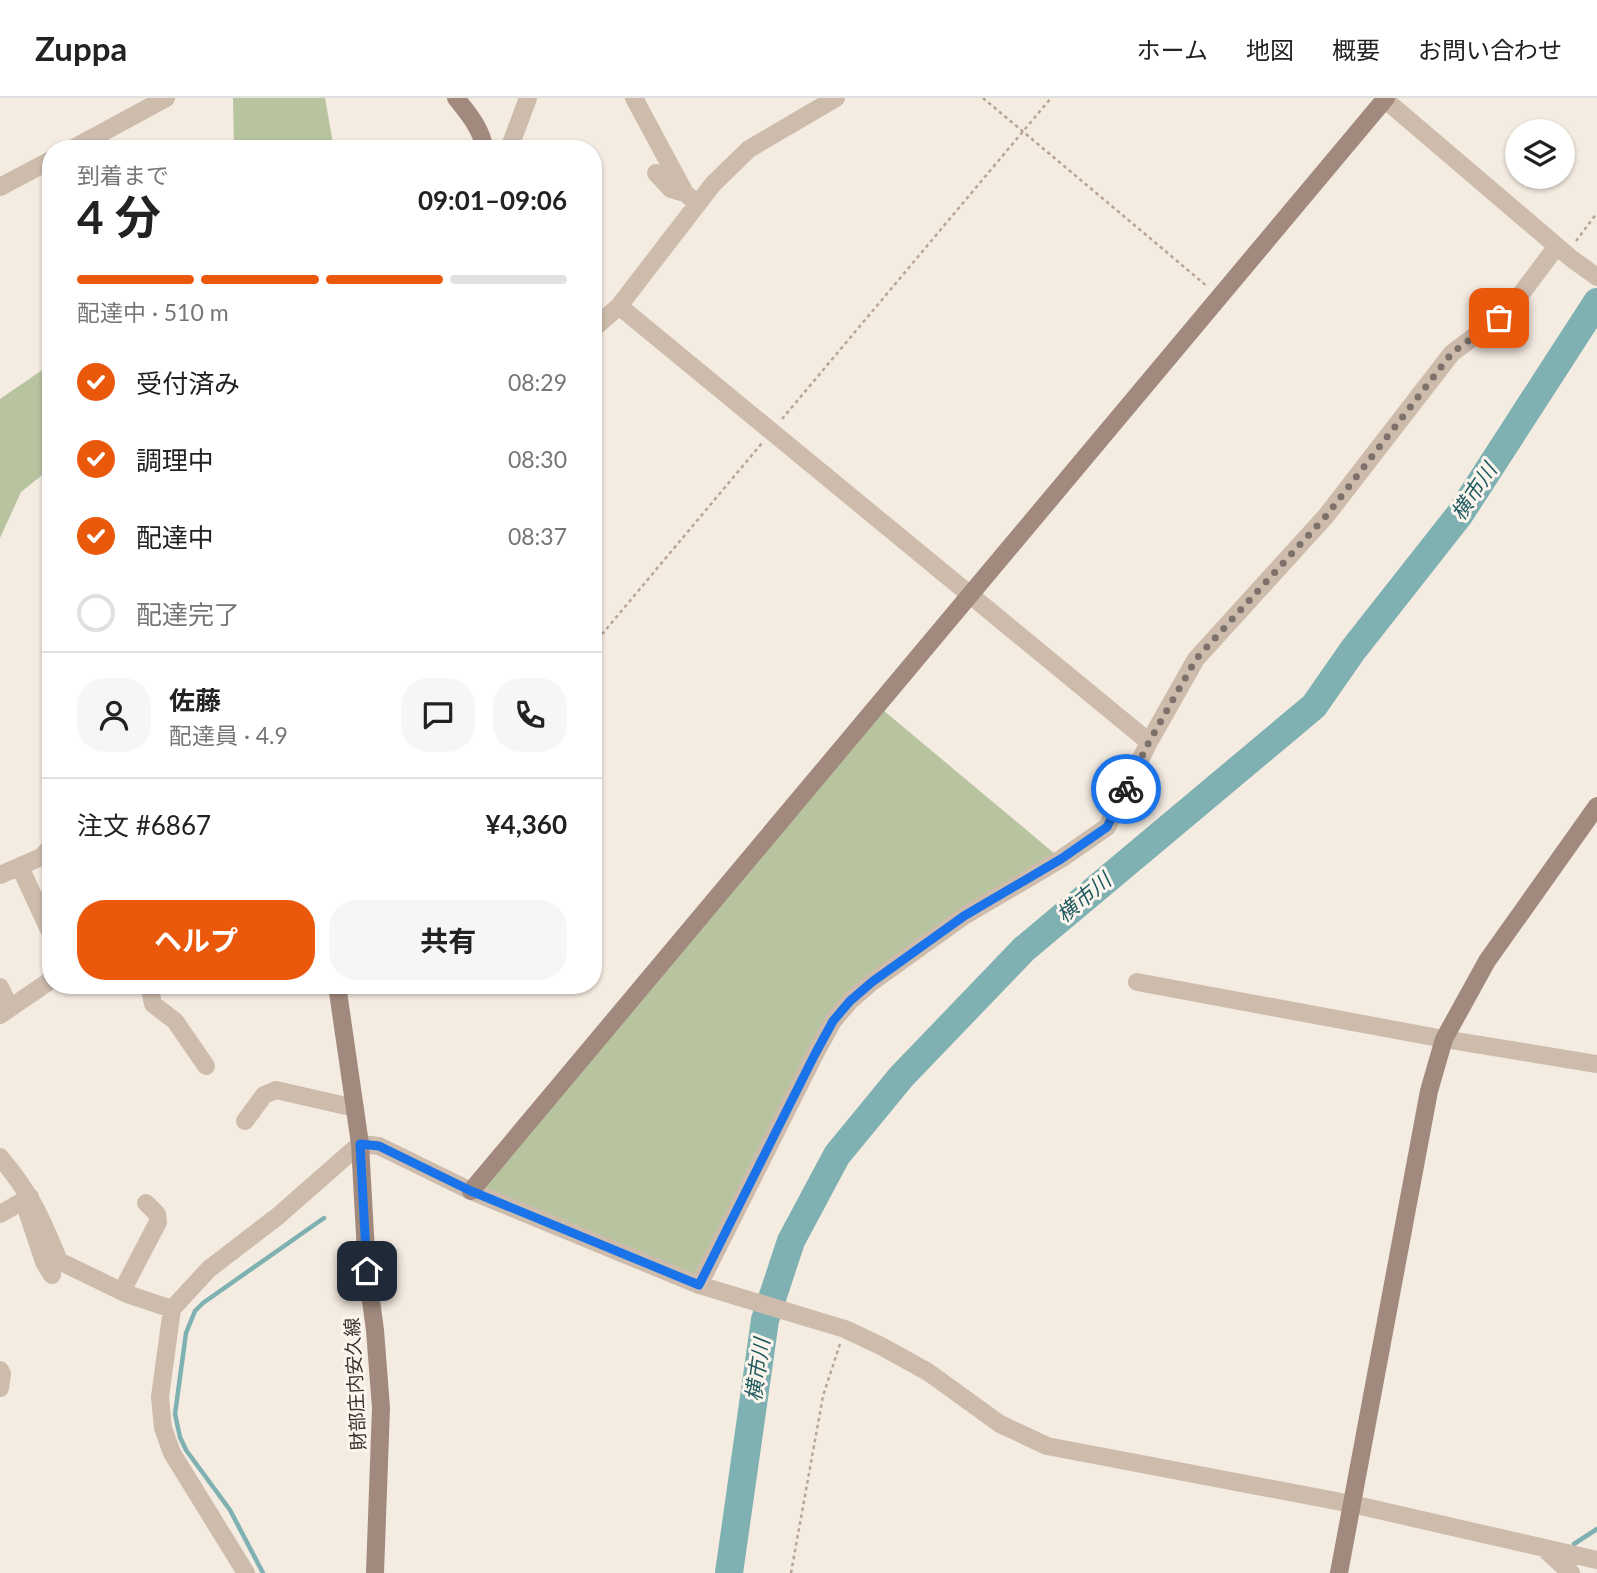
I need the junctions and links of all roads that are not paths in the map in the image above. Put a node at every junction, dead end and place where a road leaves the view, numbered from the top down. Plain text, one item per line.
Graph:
1 (166, 98) edge
2 (456, 98) edge
3 (528, 98) edge
4 (634, 98) edge
5 (836, 98) edge
6 (1385, 98) edge
7 (89, 140) edge
8 (483, 140) edge
9 (512, 140) edge
10 (42, 165) edge
11 (656, 173) dead end
12 (0, 187) edge
13 (692, 199) junction
14 (1565, 253) junction
15 (1597, 277) edge
16 (620, 306) junction
17 (602, 321) edge
18 (970, 595) junction
19 (1149, 742) junction
20 (1597, 806) edge
21 (42, 856) edge
22 (20, 866) junction
23 (0, 875) edge
24 (42, 914) edge
25 (1137, 982) dead end
26 (42, 986) edge
27 (0, 987) edge
28 (151, 994) edge
29 (338, 994) edge
30 (5, 1012) edge
31 (1444, 1039) junction
32 (1597, 1064) edge
33 (206, 1066) dead end
34 (355, 1108) junction
35 (245, 1121) dead end
36 (360, 1144) junction
37 (0, 1157) edge
38 (471, 1191) junction
39 (27, 1199) junction
40 (146, 1203) dead end
41 (0, 1214) edge
42 (52, 1275) dead end
43 (706, 1287) junction
44 (122, 1291) junction
45 (172, 1309) junction
46 (0, 1370) edge
47 (0, 1388) edge
48 (1352, 1504) junction
49 (1544, 1549) junction
50 (1597, 1560) edge
51 (246, 1573) edge
52 (375, 1573) edge
53 (1339, 1573) edge
54 (1571, 1573) edge

1 - 7 street
2 - 8 street
3 - 9 street
4 - 13 street
5 - 13 street
6 - 14 street
6 - 18 street
10 - 12 street
11 - 13 street
13 - 16 street
14 - 15 street
14 - 19 street
16 - 17 street
16 - 18 street
18 - 19 street
18 - 38 street
19 - 43 street
20 - 31 street
21 - 22 street
22 - 23 street
22 - 24 street
25 - 31 street
26 - 30 street
27 - 30 street
28 - 33 street
29 - 34 street, 財部庄内安久線
31 - 32 street
31 - 48 street
34 - 35 street
34 - 36 street, 財部庄内安久線
36 - 38 street
36 - 45 street
36 - 52 street, 財部庄内安久線
37 - 39 street
38 - 43 street
39 - 41 street
39 - 42 street
39 - 44 street
40 - 44 street
43 - 48 street
44 - 45 street
45 - 51 street
46 - 47 street
48 - 49 street
48 - 53 street
49 - 50 street
49 - 54 street

